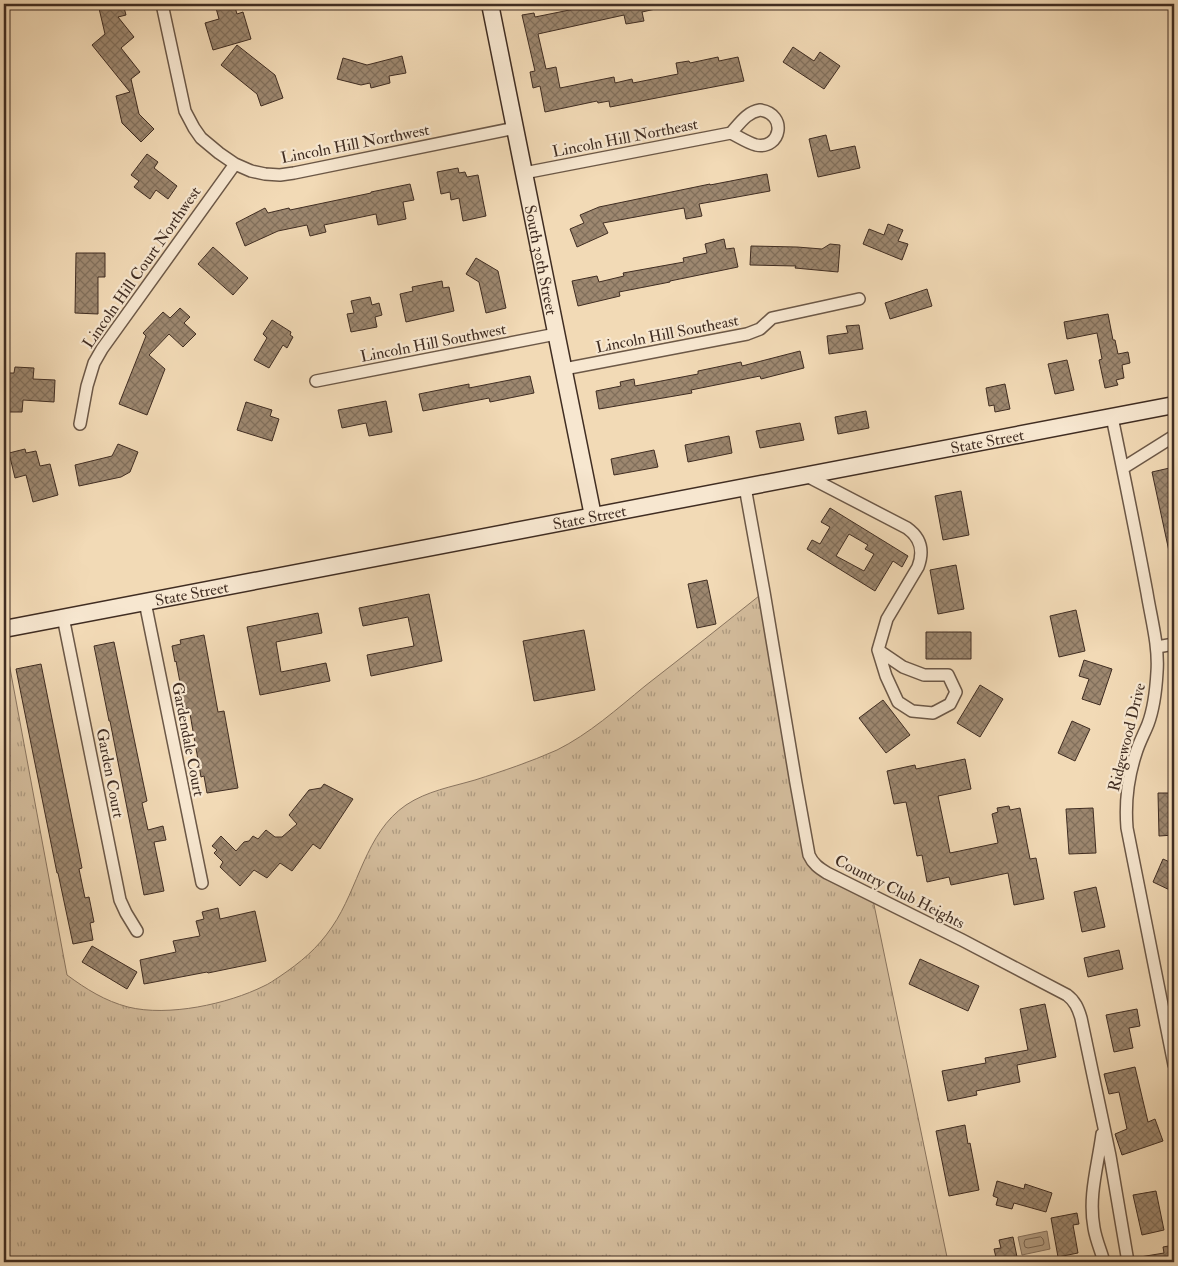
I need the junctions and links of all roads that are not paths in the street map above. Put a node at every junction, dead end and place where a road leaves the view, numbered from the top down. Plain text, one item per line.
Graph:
1 (162, 4) edge
2 (490, 4) edge
3 (515, 128) junction
4 (731, 133) dead end
5 (235, 164) junction
6 (524, 174) junction
7 (859, 299) dead end
8 (556, 334) junction
9 (564, 369) junction
10 (316, 381) dead end
11 (1174, 405) edge
12 (1112, 417) junction
13 (80, 424) dead end
14 (1174, 436) edge
15 (1123, 468) junction
16 (805, 475) junction
17 (744, 487) junction
18 (593, 516) junction
19 (145, 602) junction
20 (64, 617) junction
21 (4, 629) edge
22 (1174, 644) edge
23 (1156, 647) junction
24 (878, 650) junction
25 (202, 883) dead end
26 (138, 931) dead end
27 (1174, 1065) edge
28 (1101, 1112) junction
29 (1104, 1262) edge
30 (1128, 1262) edge

1 - 5 street, Lincoln Hill Northwest
2 - 3 main road, South 30th Street
3 - 5 street, Lincoln Hill Northwest
3 - 6 main road, South 30th Street
4 - 6 street, Lincoln Hill Northeast
5 - 13 street, Lincoln Hill Court Northwest
6 - 8 main road, South 30th Street
7 - 9 street, Lincoln Hill Southeast
8 - 9 main road, South 30th Street
8 - 10 street, Lincoln Hill Southwest
9 - 18 main road, South 30th Street
11 - 12 main road, State Street
12 - 15 street, Ridgewood Drive
12 - 16 main road, State Street
14 - 15 street
15 - 23 street, Ridgewood Drive
16 - 17 main road, State Street
16 - 24 street
17 - 18 main road, State Street
17 - 28 street, Country Club Heights
18 - 19 main road, State Street
19 - 20 main road, State Street
19 - 25 street, Gardendale Court
20 - 21 main road, State Street
20 - 26 street, Garden Court
22 - 23 street
23 - 27 street, Ridgewood Drive
24 - 24 street
28 - 29 street
28 - 30 street, Country Club Heights

